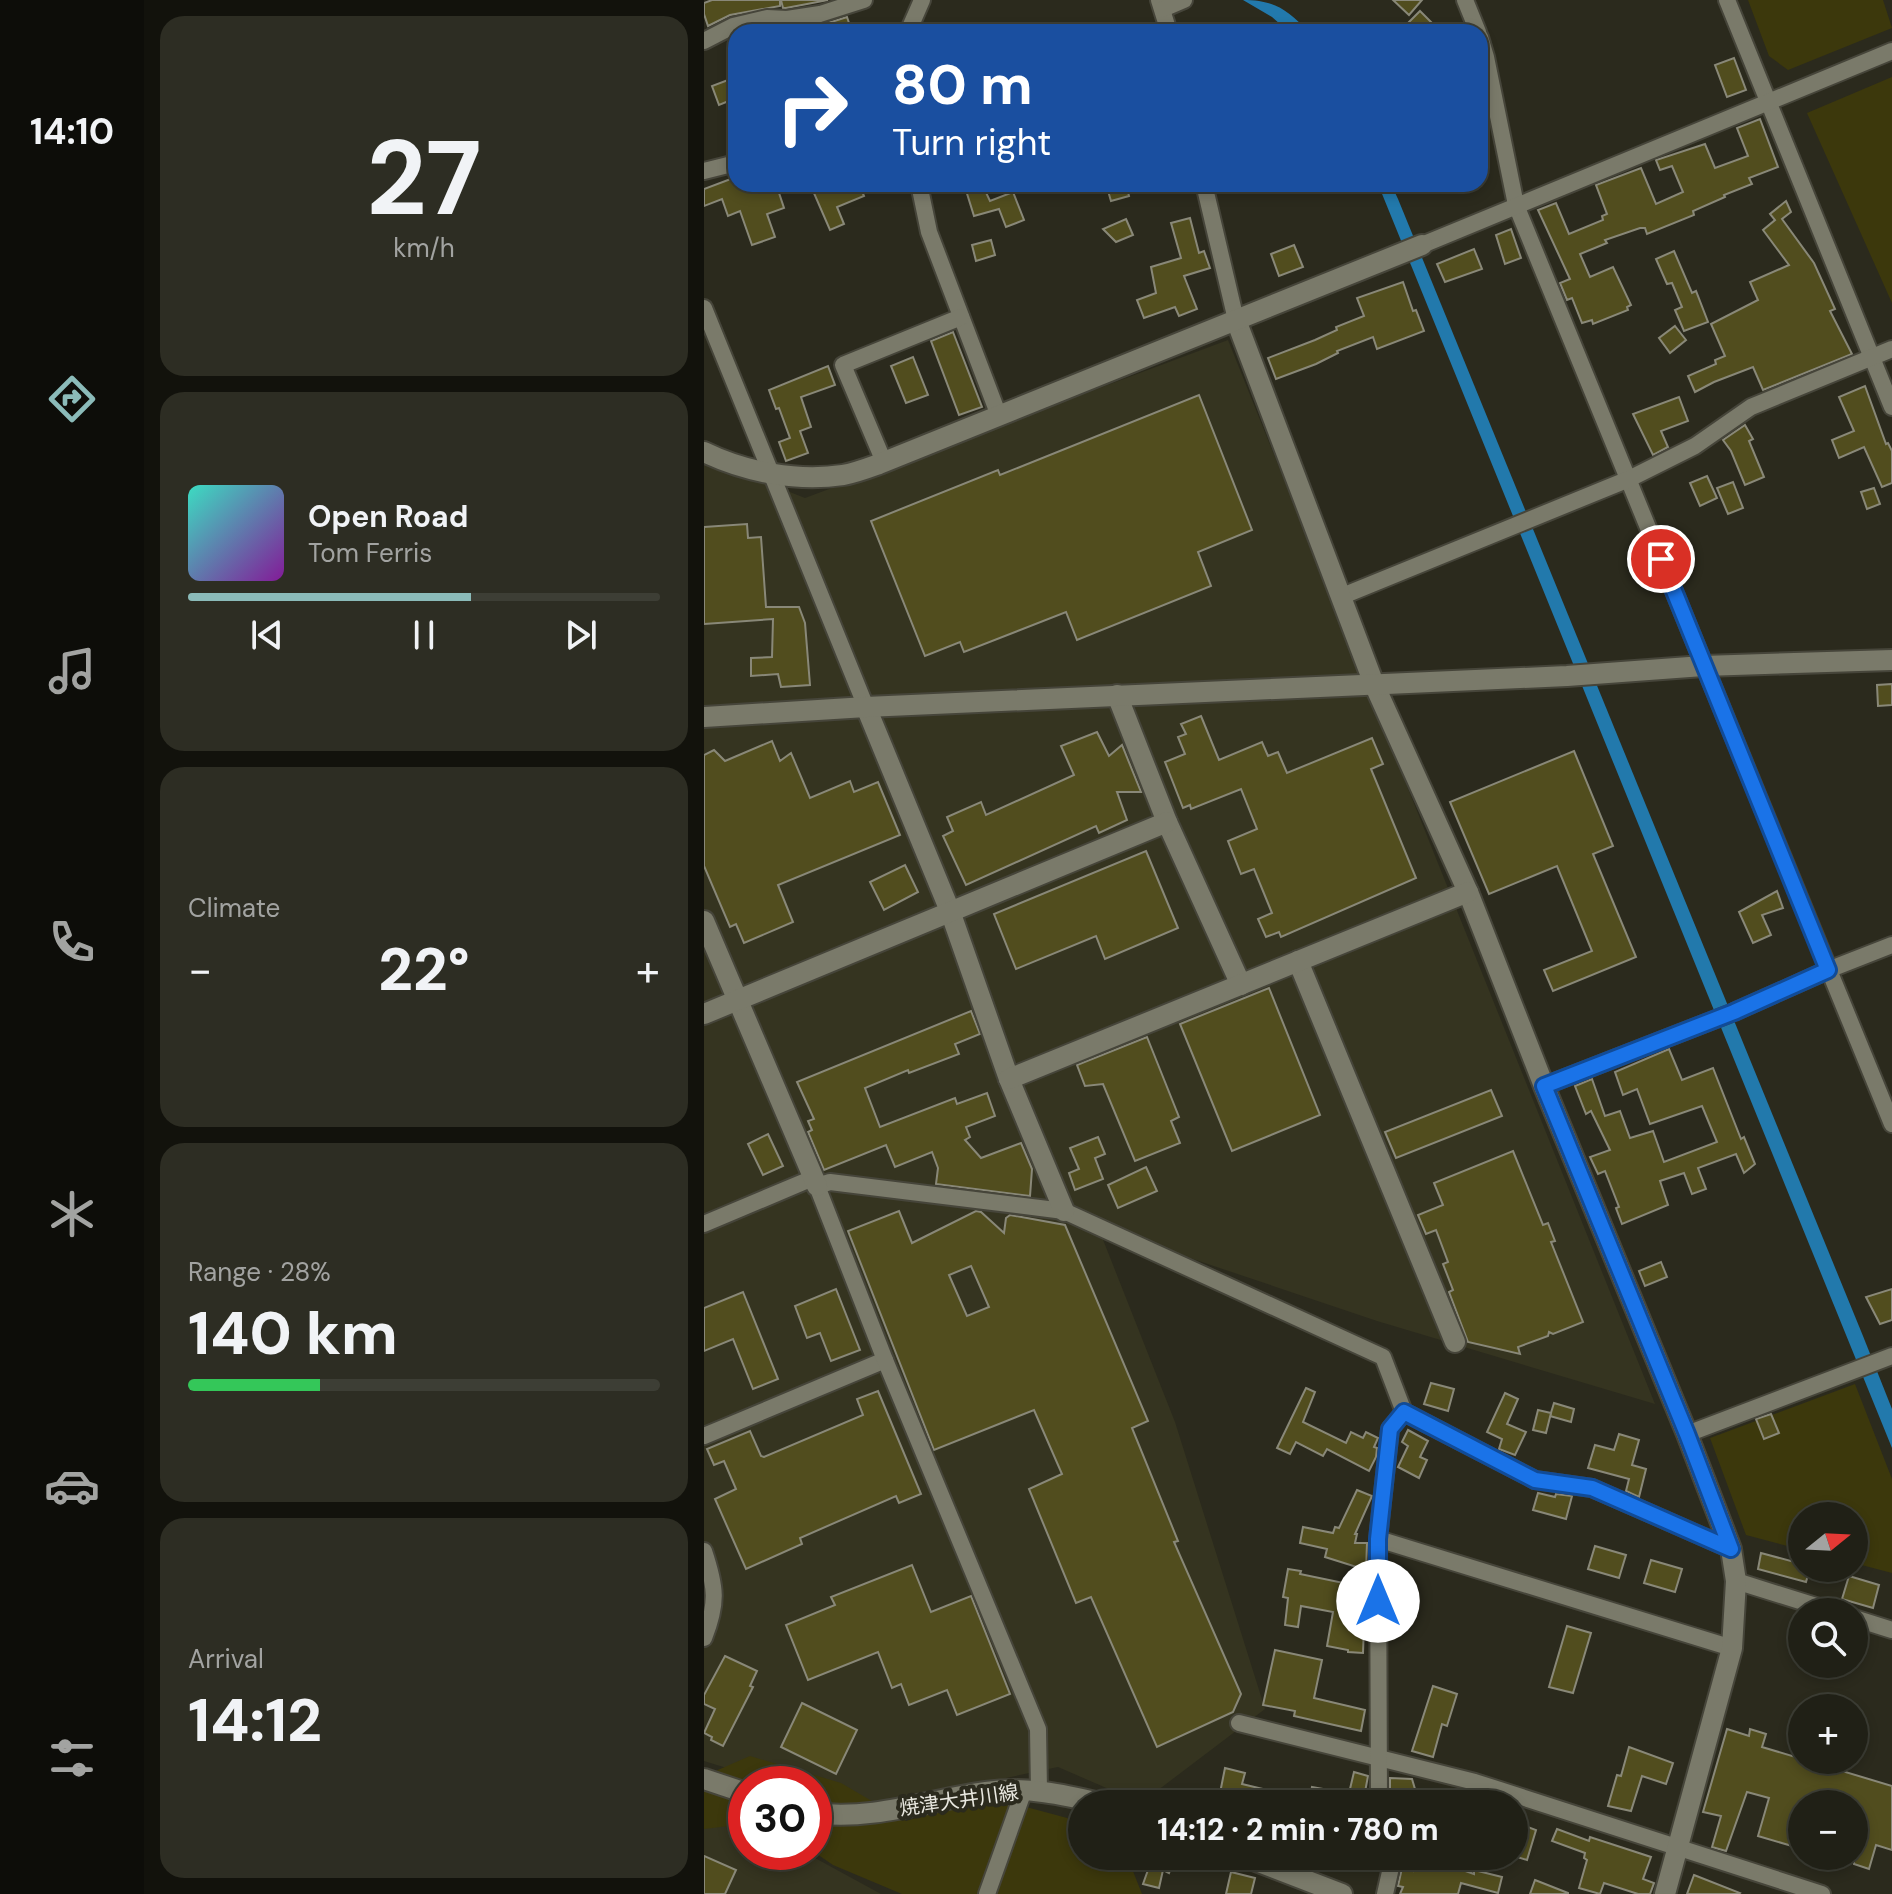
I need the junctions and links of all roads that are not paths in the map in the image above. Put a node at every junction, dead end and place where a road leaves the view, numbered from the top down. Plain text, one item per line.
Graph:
1 (864, 0) edge
2 (922, 0) edge
3 (1184, 0) edge
4 (1465, 0) edge
5 (1727, 0) edge
6 (1161, 4) edge
7 (742, 24) edge
8 (912, 24) edge
9 (1167, 24) edge
10 (1475, 24) edge
11 (728, 29) edge
12 (704, 41) edge
13 (1892, 51) edge
14 (1488, 76) edge
15 (1769, 102) junction
16 (728, 165) edge
17 (704, 171) edge
18 (921, 192) edge
19 (1206, 192) edge
20 (1516, 205) junction
21 (1422, 245) joint
22 (704, 310) edge
23 (961, 317) junction
24 (1236, 320) junction
25 (1892, 349) edge
26 (1871, 357) junction
27 (1892, 407) edge
28 (999, 416) junction
29 (704, 452) edge
30 (884, 462) junction
31 (769, 472) junction
32 (1629, 479) junction
33 (1340, 597) junction
34 (1892, 660) edge
35 (1703, 666) junction
36 (1374, 684) junction
37 (1117, 695) junction
38 (866, 707) junction
39 (704, 717) edge
40 (1167, 822) junction
41 (1468, 892) junction
42 (950, 911) junction
43 (704, 921) edge
44 (1892, 945) edge
45 (1298, 961) junction
46 (1828, 970) junction
47 (1241, 985) junction
48 (736, 1000) junction
49 (704, 1014) edge
50 (1009, 1079) junction
51 (1544, 1086) junction
52 (1892, 1124) edge
53 (815, 1182) junction
54 (1064, 1211) junction
55 (704, 1224) edge
56 (1455, 1342) dead end
57 (1885, 1359) edge
58 (885, 1360) junction
59 (1404, 1412) junction
60 (1687, 1434) junction
61 (704, 1436) edge
62 (1378, 1539) junction
63 (1731, 1549) junction
64 (704, 1551) edge
65 (1736, 1581) junction
66 (1790, 1598) edge
67 (1868, 1622) edge
68 (1892, 1630) edge
69 (704, 1638) edge
70 (1732, 1648) junction
71 (1239, 1723) dead end
72 (1377, 1757) junction
73 (704, 1779) edge
74 (728, 1787) edge
75 (1031, 1790) junction
76 (1378, 1790) edge
77 (1068, 1797) edge
78 (832, 1815) edge
79 (1677, 1846) junction
80 (1279, 1870) edge
81 (1390, 1870) edge
82 (987, 1894) edge
83 (1342, 1894) edge
84 (1385, 1894) edge
85 (1665, 1894) edge
86 (1822, 1894) edge

1 - 7 street
2 - 8 street
3 - 6 street
4 - 10 street
5 - 15 street
6 - 9 street
11 - 12 street
13 - 15 street
14 - 20 street
15 - 20 street
15 - 26 street
16 - 17 street
18 - 23 street
19 - 24 street
20 - 21 street
20 - 32 street
21 - 24 street
22 - 31 street
23 - 28 street
23 - 30 street
24 - 28 street
24 - 33 street
25 - 26 street
26 - 27 street
26 - 32 street
28 - 30 street
29 - 31 street
30 - 31 street
31 - 38 street
32 - 33 street
32 - 35 street
33 - 36 street
34 - 35 street
35 - 36 street
35 - 46 street
36 - 37 street
36 - 41 street
37 - 38 street
37 - 40 street
38 - 39 street
38 - 42 street
40 - 42 street
40 - 47 street
41 - 45 street
41 - 51 street
42 - 48 street
42 - 50 street
43 - 48 street
44 - 46 street
45 - 47 street
45 - 56 street
46 - 51 street
46 - 52 street
47 - 50 street
48 - 49 street
48 - 53 street
50 - 54 street
51 - 60 street
53 - 54 street
53 - 55 street
53 - 58 street
54 - 59 street
57 - 60 street
58 - 61 street
58 - 75 street
59 - 62 street
59 - 63 street
60 - 63 street
62 - 70 street
62 - 72 street
63 - 65 street
64 - 69 street
65 - 66 street
65 - 70 street
67 - 68 street
70 - 79 street
71 - 72 street
72 - 76 street
72 - 79 street
73 - 74 street
75 - 77 street, 焼津大井川線
75 - 78 street, 焼津大井川線
75 - 82 street
79 - 85 street
79 - 86 street
80 - 83 street
81 - 84 street

